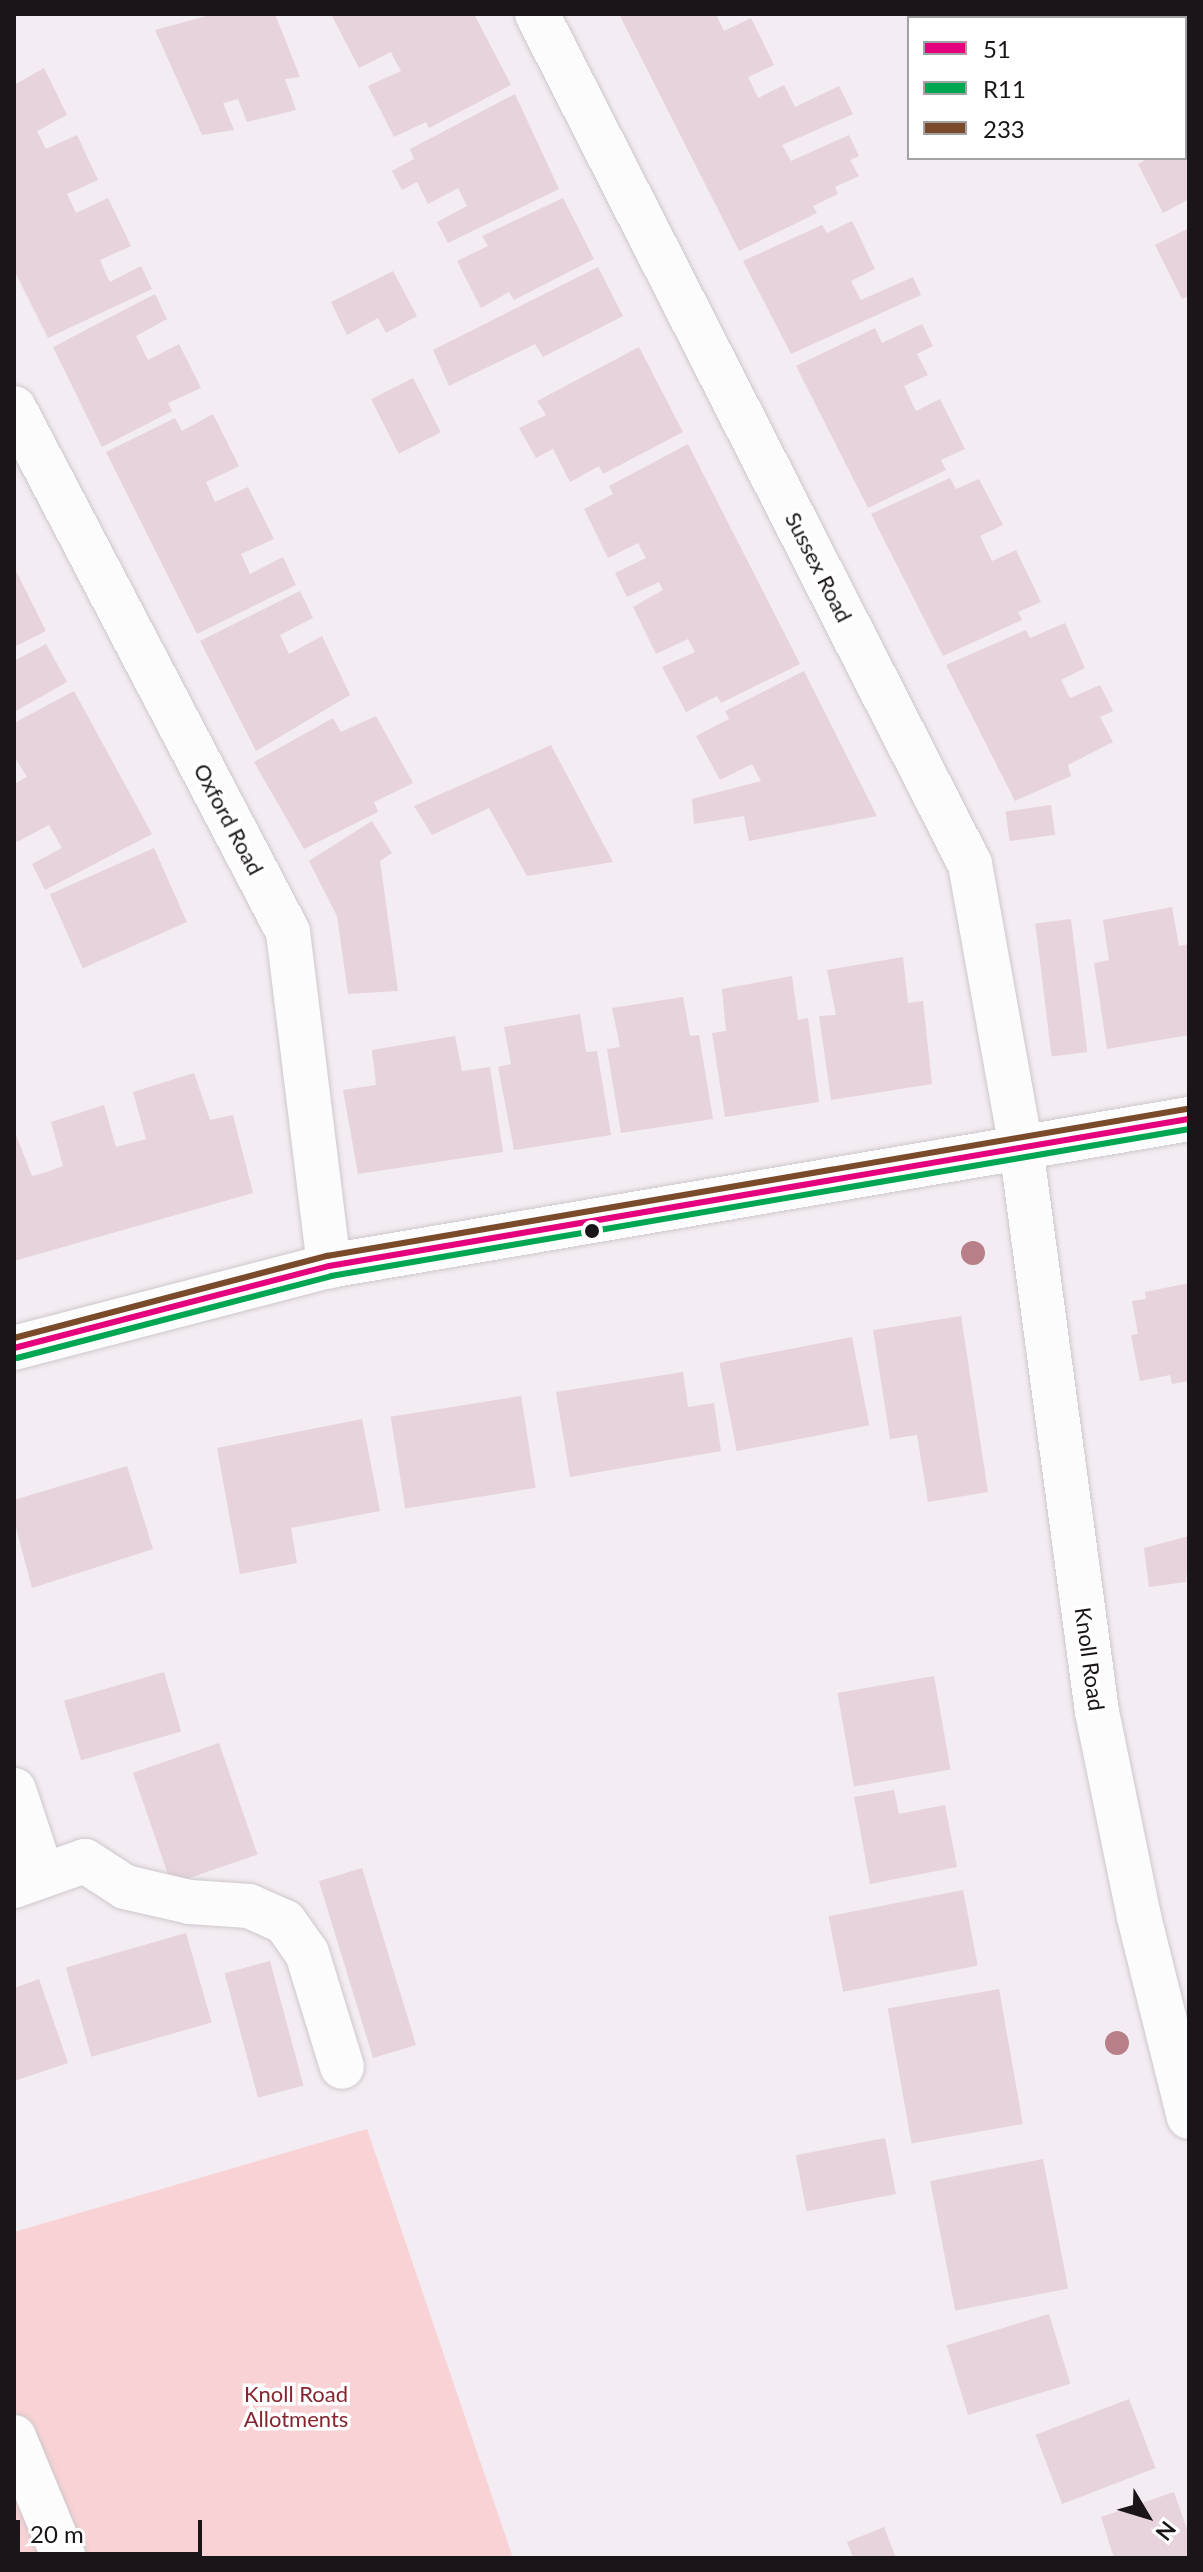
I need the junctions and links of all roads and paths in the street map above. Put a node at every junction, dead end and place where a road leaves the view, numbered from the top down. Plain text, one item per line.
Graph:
1 (537, 14) edge
2 (14, 408) edge
3 (1189, 1119) edge
4 (1021, 1147) junction
5 (329, 1266) junction
6 (14, 1348) edge
7 (14, 1790) edge
8 (28, 1880) edge
9 (342, 2067) dead end
10 (1189, 2117) edge
11 (14, 2437) edge
12 (64, 2558) edge

1 - 4 street, Sussex Road
2 - 5 street, Oxford Road
3 - 4 street
4 - 5 street
4 - 10 street, Knoll Road
5 - 6 street
7 - 8 street
8 - 9 street
11 - 12 street

